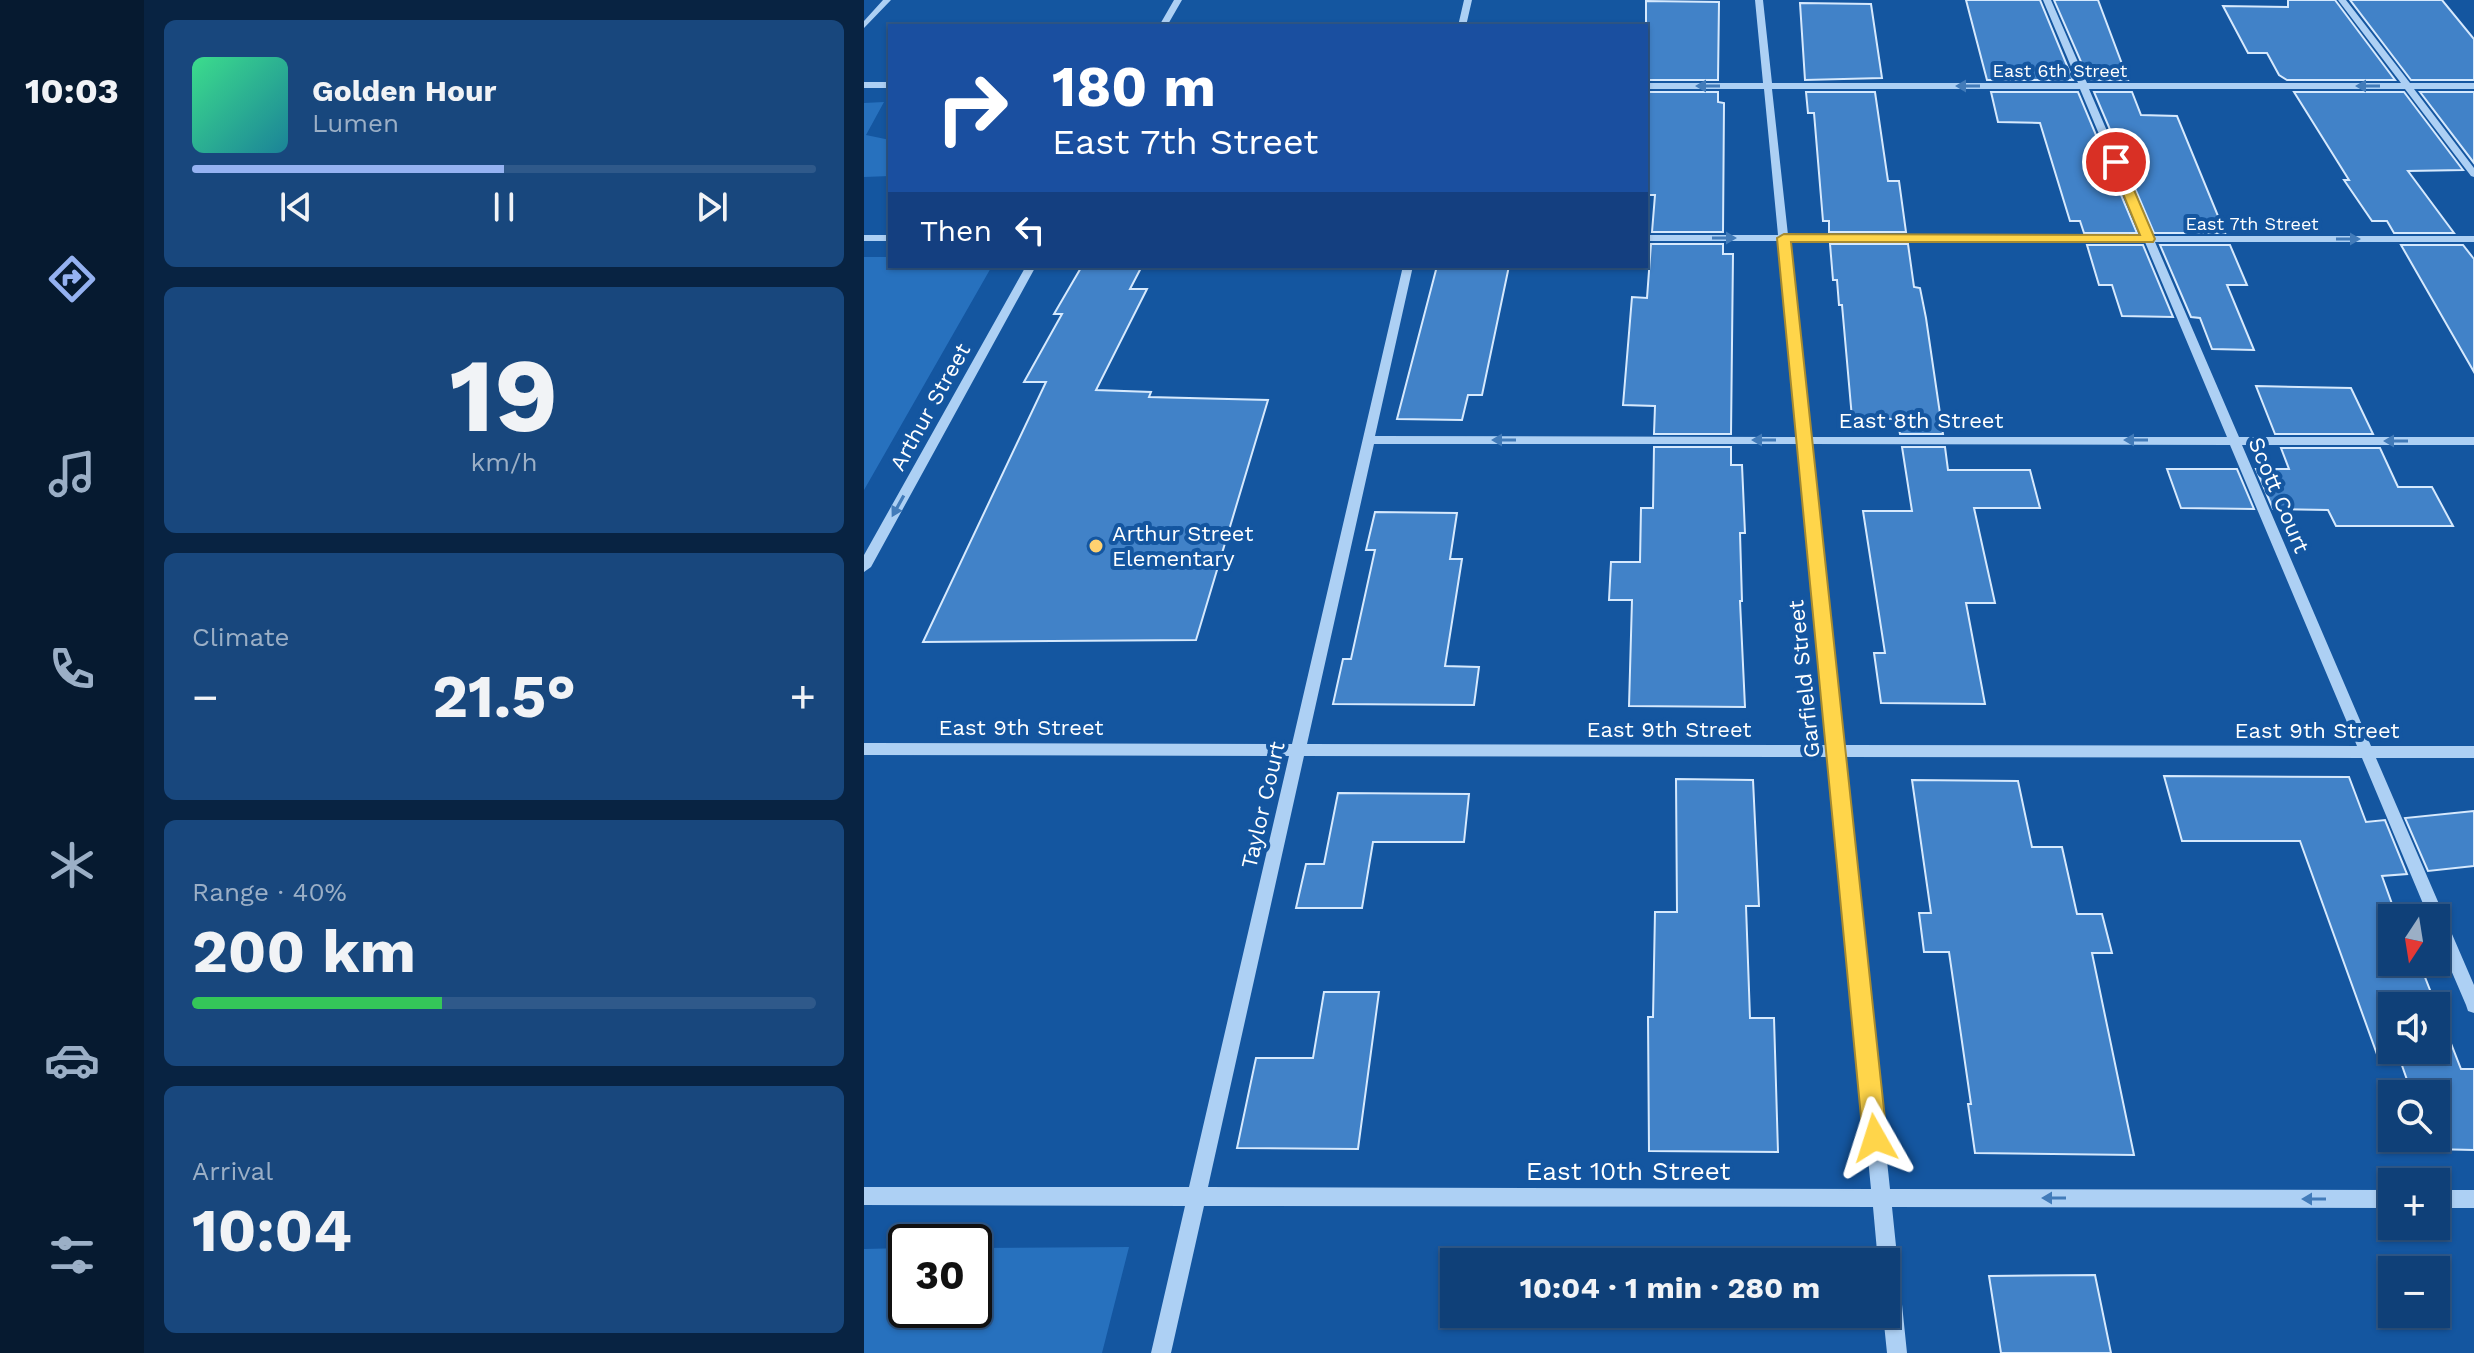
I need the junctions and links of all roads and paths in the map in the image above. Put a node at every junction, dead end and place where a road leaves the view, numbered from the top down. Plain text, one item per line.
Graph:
1 (887, 0) edge
2 (1178, 0) edge
3 (1468, 0) edge
4 (1759, 0) edge
5 (2047, 0) edge
6 (2342, 0) edge
7 (1164, 24) edge
8 (1462, 24) edge
9 (864, 26) edge
10 (864, 85) edge
11 (888, 85) edge
12 (1648, 86) edge
13 (1768, 86) junction
14 (2083, 86) junction
15 (2407, 86) junction
16 (2474, 86) edge
17 (2474, 174) edge
18 (864, 238) edge
19 (888, 238) edge
20 (1648, 238) edge
21 (1784, 238) junction
22 (2149, 239) junction
23 (2474, 239) edge
24 (1030, 268) edge
25 (1408, 268) edge
26 (1368, 440) junction
27 (1804, 440) junction
28 (2234, 441) junction
29 (2474, 441) edge
30 (864, 567) edge
31 (864, 749) edge
32 (1298, 750) junction
33 (1836, 751) junction
34 (2366, 752) junction
35 (2474, 752) edge
36 (2474, 1005) edge
37 (864, 1196) edge
38 (1196, 1197) junction
39 (1881, 1198) junction
40 (2378, 1199) edge
41 (2450, 1199) edge
42 (2474, 1199) edge
43 (1161, 1353) edge
44 (1897, 1353) edge

1 - 9 street
2 - 7 street
3 - 8 street
4 - 13 street, Garfield Street
5 - 14 street, Scott Court
6 - 15 street
10 - 11 street
13 -> 12 street, East 6th Street
14 -> 13 street, East 6th Street
13 - 21 street, Garfield Street
15 -> 14 street, East 6th Street
14 - 22 street, Scott Court
15 - 16 street, East 6th Street
15 - 17 street
18 - 19 street
20 -> 21 street, East 7th Street
21 - 22 street, East 7th Street
21 - 27 street, Garfield Street
22 -> 23 street, East 7th Street
22 - 28 street, Scott Court
24 -> 30 street, Arthur Street
25 - 26 street, Taylor Court
27 -> 26 street, East 8th Street
26 - 32 street, Taylor Court
28 -> 27 street, East 8th Street
27 - 33 street, Garfield Street
29 -> 28 street, East 8th Street
28 - 34 street, Scott Court
31 - 32 street, East 9th Street
32 - 33 street, East 9th Street
32 - 38 street, Taylor Court
33 - 34 street, East 9th Street
33 - 39 street, Garfield Street
34 - 35 street, East 9th Street
34 - 36 street, Scott Court
37 - 38 street, East 10th Street
38 - 39 street, East 10th Street
38 - 43 street, Taylor Court
40 -> 39 street, East 10th Street
39 - 44 street, Garfield Street
41 - 42 street

